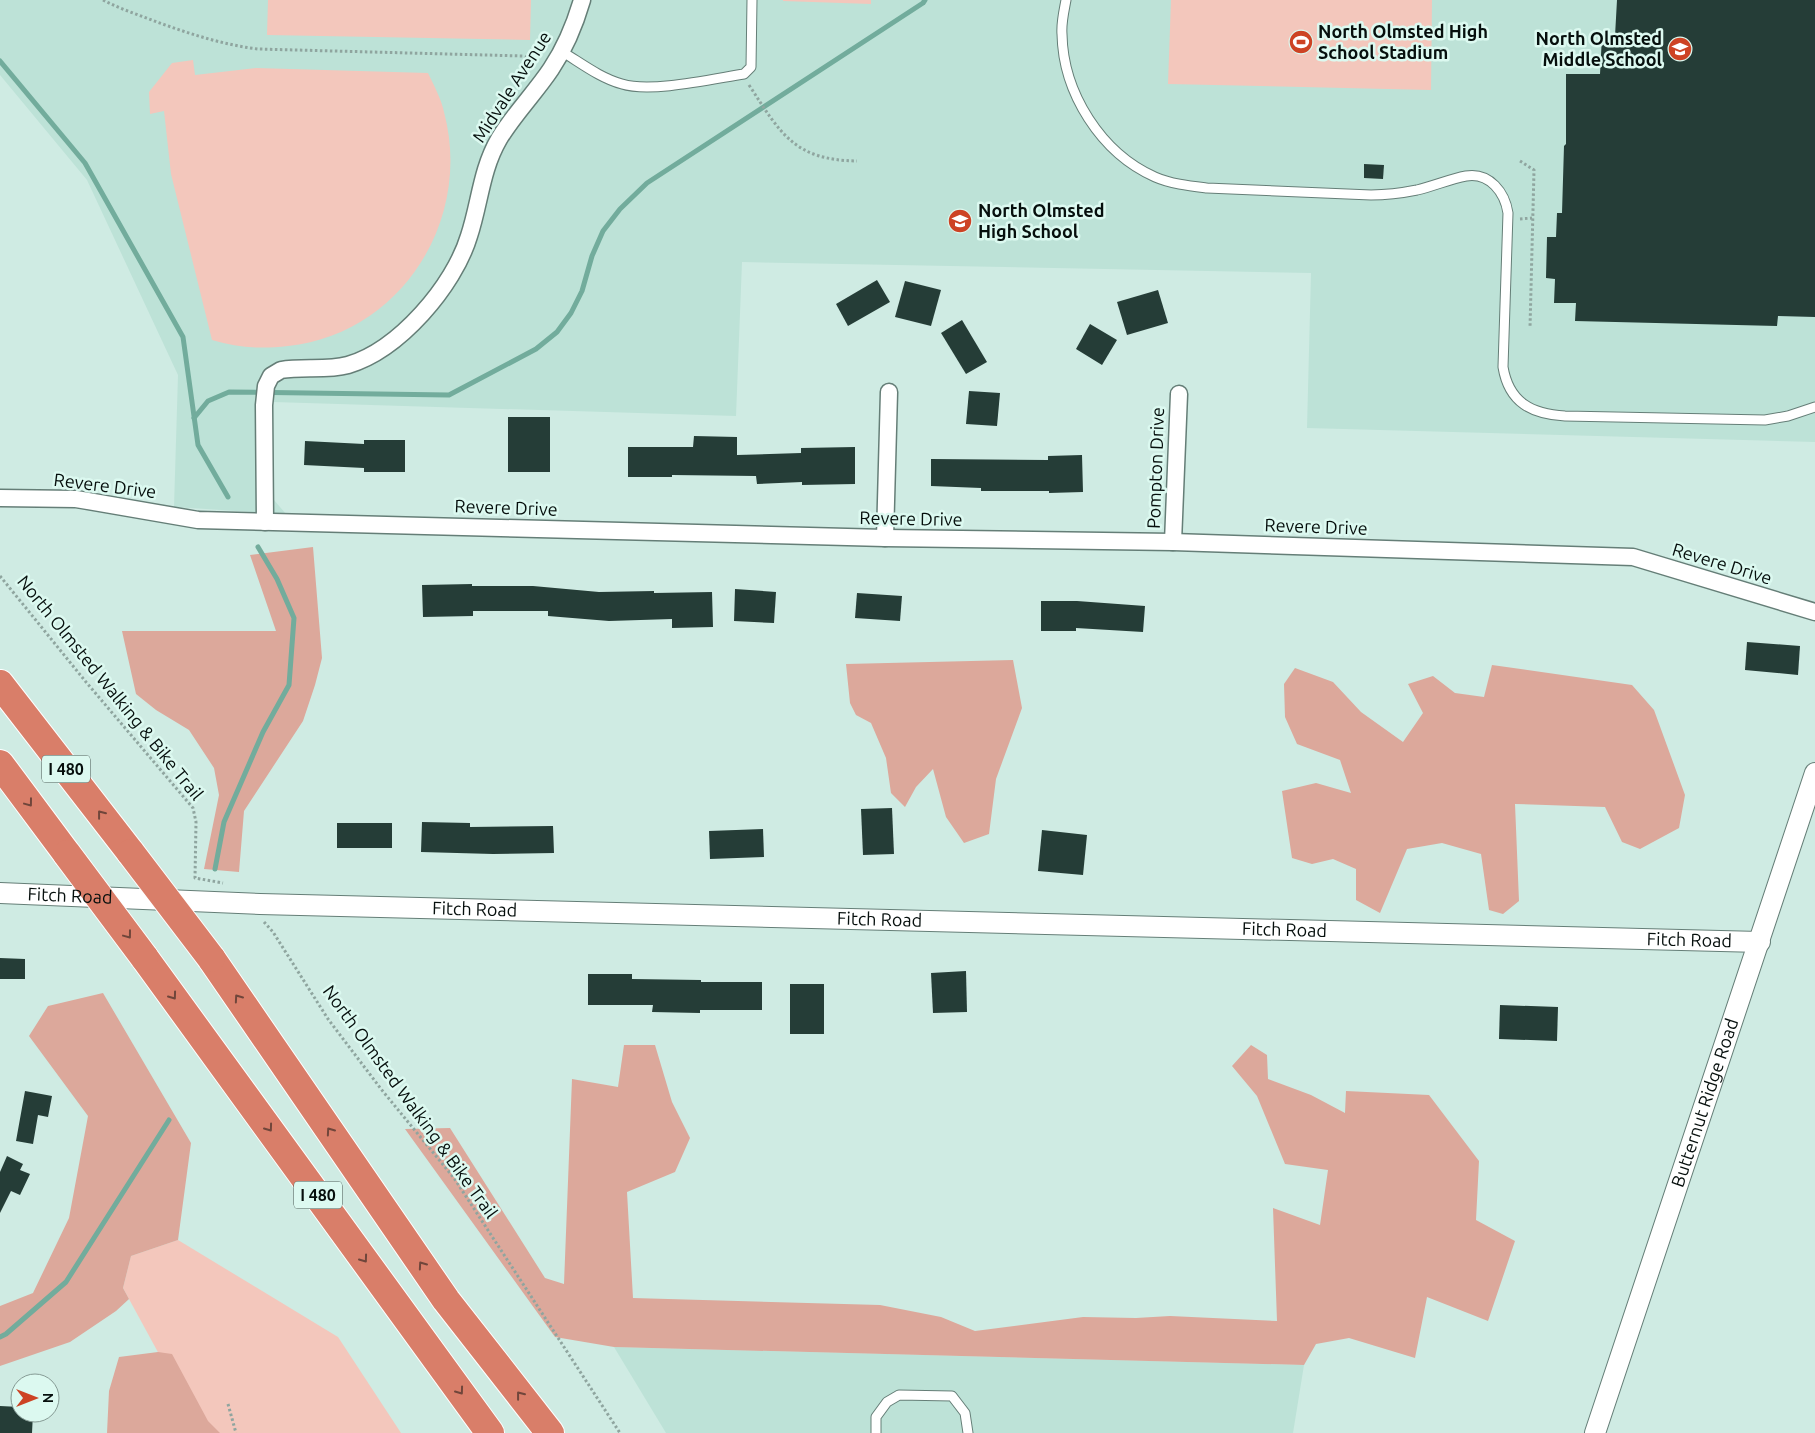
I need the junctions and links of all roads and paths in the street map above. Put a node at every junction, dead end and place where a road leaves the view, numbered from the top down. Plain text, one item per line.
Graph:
1 (103, 0) edge
2 (582, 0) edge
3 (752, 0) edge
4 (1066, 0) edge
5 (561, 51) junction
6 (538, 61) dead end
7 (747, 82) dead end
8 (857, 161) dead end
9 (1520, 161) dead end
10 (1532, 218) junction
11 (1520, 219) dead end
12 (1530, 328) dead end
13 (889, 392) dead end
14 (1179, 394) dead end
15 (1815, 407) edge
16 (0, 498) edge
17 (265, 522) junction
18 (885, 538) junction
19 (1173, 542) junction
20 (0, 576) edge
21 (1815, 612) edge
22 (0, 684) edge
23 (0, 764) edge
24 (1815, 773) edge
25 (196, 878) dead end
26 (0, 893) edge
27 (263, 918) dead end
28 (1760, 942) junction
29 (228, 1404) dead end
30 (236, 1433) edge
31 (490, 1433) edge
32 (550, 1433) edge
33 (620, 1433) edge
34 (876, 1433) edge
35 (968, 1433) edge
36 (1595, 1433) edge

1 - 6 path
2 - 5 street, Midvale Avenue
3 - 5 lane
4 - 15 lane
5 - 17 street, Midvale Avenue
7 - 8 path
9 - 10 path
10 - 11 path
10 - 12 path
13 - 18 street
14 - 19 street, Pompton Drive
16 - 17 street, Revere Drive
17 - 18 street, Revere Drive
18 - 19 street, Revere Drive
19 - 21 street, Revere Drive
20 - 25 path, North Olmsted Walking & Bike Trail
32 -> 22 highway, I 480, bridge
23 -> 31 highway, I 480, bridge
24 - 28 street, Butternut Ridge Road
26 - 28 street, Fitch Road
27 - 33 path, North Olmsted Walking & Bike Trail
28 - 36 street, Butternut Ridge Road
29 - 30 path
34 - 35 lane

